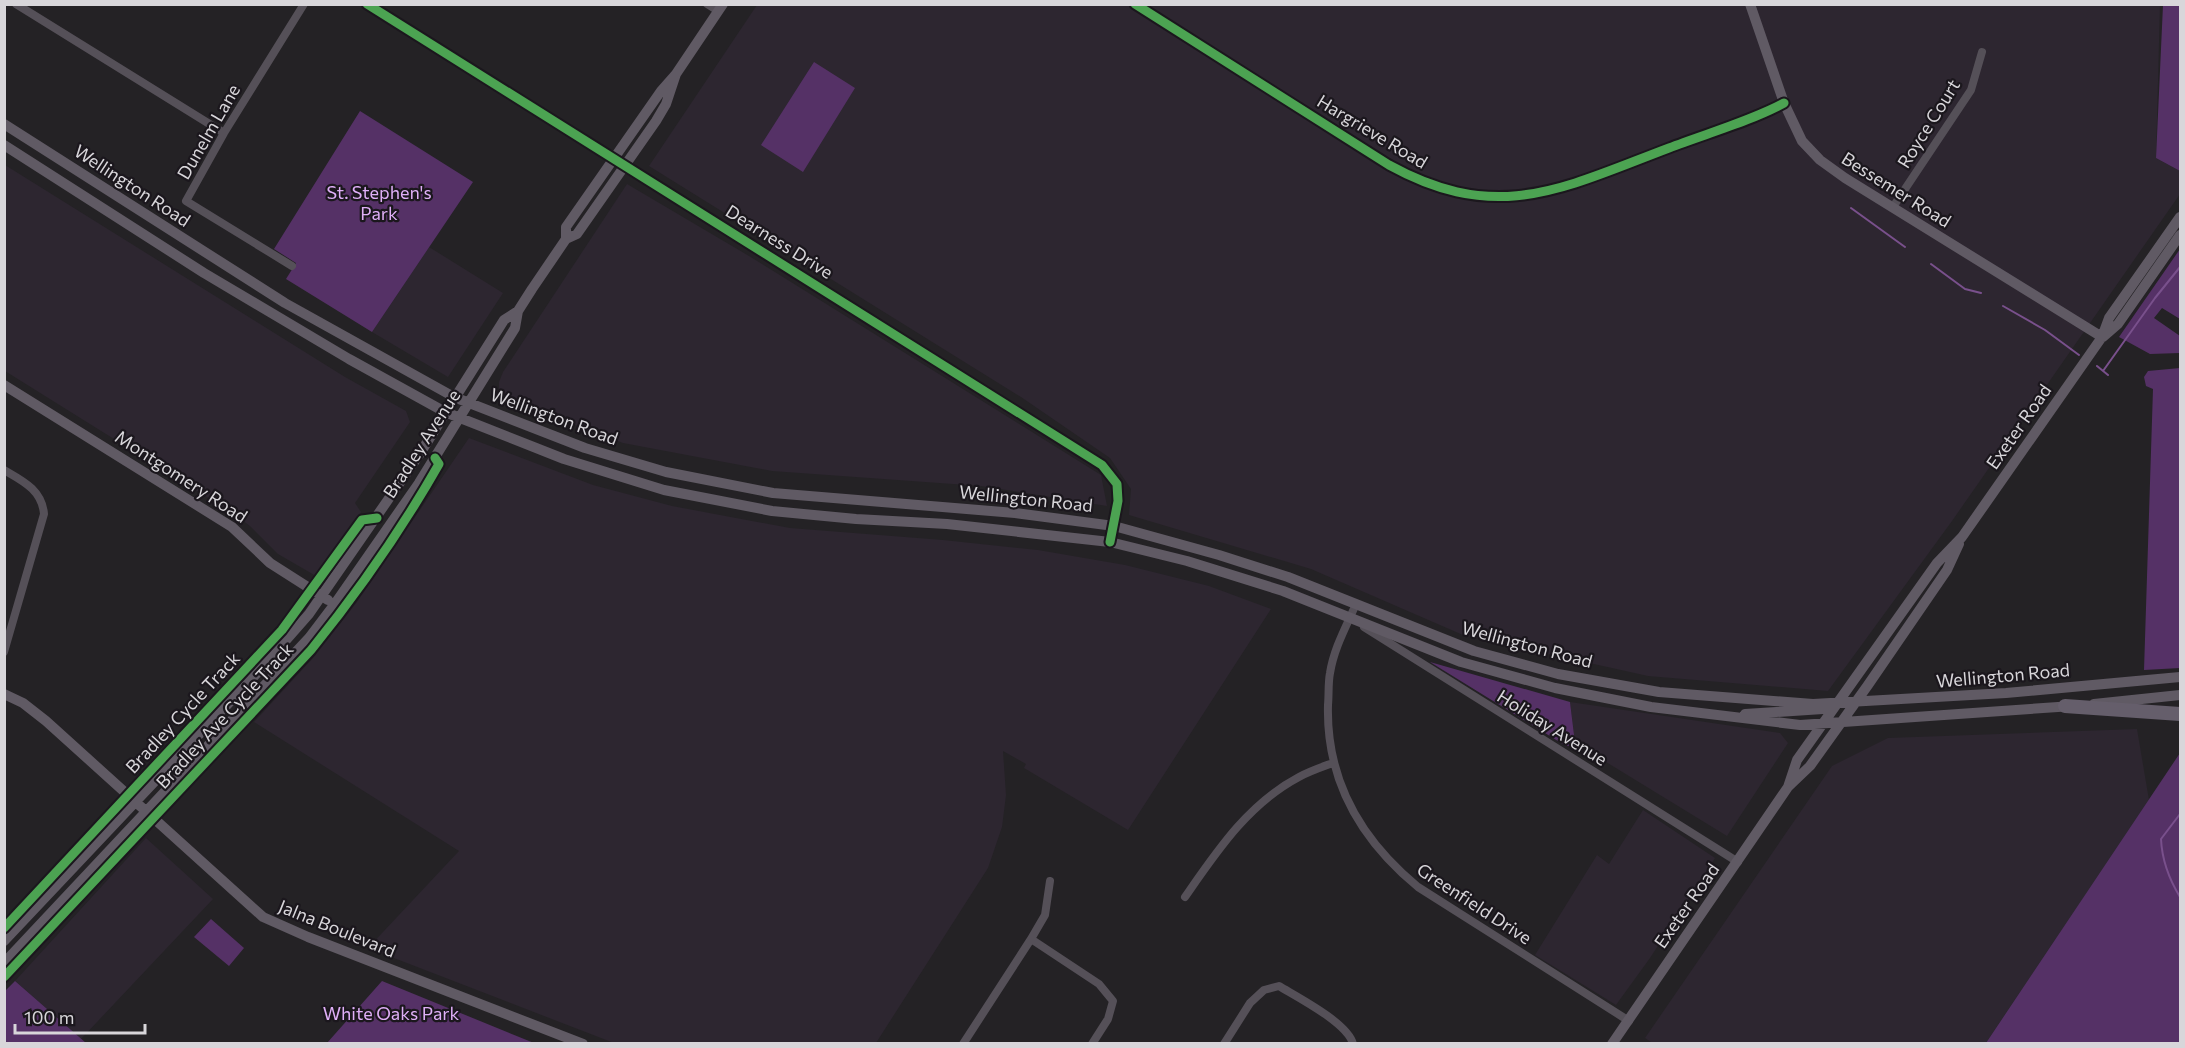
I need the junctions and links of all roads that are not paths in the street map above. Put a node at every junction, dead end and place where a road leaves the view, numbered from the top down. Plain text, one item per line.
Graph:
1 (16, 4) edge
2 (304, 4) edge
3 (367, 4) edge
4 (707, 4) edge
5 (1135, 4) edge
6 (1750, 4) edge
7 (721, 8) edge
8 (1982, 52) dead end
9 (676, 74) junction
10 (1784, 103) junction
11 (4, 124) edge
12 (224, 133) junction
13 (4, 145) edge
14 (614, 158) junction
15 (625, 166) junction
16 (1893, 207) junction
17 (2181, 217) edge
18 (2181, 235) edge
19 (566, 239) junction
20 (292, 266) dead end
21 (518, 311) junction
22 (2102, 337) junction
23 (4, 385) edge
24 (454, 397) junction
25 (468, 404) junction
26 (445, 412) junction
27 (459, 419) junction
28 (4, 470) edge
29 (766, 492) junction
30 (764, 509) junction
31 (1114, 526) junction
32 (1962, 537) junction
33 (1110, 542) junction
34 (323, 596) junction
35 (1356, 604) junction
36 (334, 605) junction
37 (1350, 618) junction
38 (4, 652) edge
39 (2181, 677) edge
40 (4, 694) edge
41 (2181, 695) edge
42 (1855, 702) junction
43 (1836, 705) junction
44 (2065, 706) junction
45 (2181, 714) edge
46 (1713, 715) junction
47 (1840, 723) junction
48 (1822, 724) junction
49 (1333, 763) junction
50 (1788, 787) junction
51 (136, 802) junction
52 (146, 812) junction
53 (1738, 862) junction
54 (1050, 881) dead end
55 (1185, 897) dead end
56 (1031, 939) junction
57 (4, 941) edge
58 (4, 963) edge
59 (1629, 1021) junction
60 (584, 1044) edge
61 (963, 1044) edge
62 (1092, 1044) edge
63 (1224, 1044) edge
64 (1353, 1044) edge
65 (1612, 1044) edge

1 - 12 street
2 - 12 street, Dunelm Lane
3 - 14 main road, Dearness Drive
4 - 7 street
5 - 10 street, Hargrieve Road
6 - 10 main road, Bessemer Road
7 - 9 main road, Bradley Avenue
8 - 16 street, Royce Court
9 - 14 main road, Bradley Avenue
9 - 15 main road, Bradley Avenue
10 - 16 main road, Bessemer Road
11 - 24 main road, Wellington Road
12 - 20 street, Dunelm Lane
13 - 26 main road, Wellington Road
14 - 15 main road, Dearness Drive
14 - 19 main road, Bradley Avenue
15 - 19 main road, Bradley Avenue
15 - 31 street, Dearness Drive
16 - 22 main road, Bessemer Road
17 - 22 main road, Exeter Road
18 - 22 main road, Exeter Road
19 - 21 main road, Bradley Avenue
21 - 24 main road, Bradley Avenue
21 - 25 main road, Bradley Avenue
22 - 32 main road, Exeter Road
23 - 34 main road, Montgomery Road
24 - 25 main road, Wellington Road
24 - 26 main road, Bradley Avenue
25 - 27 main road, Bradley Avenue
25 - 29 main road, Wellington Road
26 - 27 main road, Wellington Road
26 - 34 main road, Bradley Avenue
27 - 30 main road, Wellington Road
27 - 36 main road, Bradley Avenue
28 - 38 street
29 - 30 main road
29 - 31 main road, Wellington Road
30 - 33 main road, Wellington Road
31 - 33 street, Dearness Drive
31 - 35 main road, Wellington Road
32 - 42 main road, Exeter Road
32 - 43 main road, Exeter Road
33 - 37 main road, Wellington Road
34 - 36 main road, Montgomery Road
34 - 51 main road, Bradley Avenue
35 - 37 street, Greenfield Drive
35 - 43 main road, Wellington Road
36 - 52 main road, Bradley Avenue
37 - 46 main road, Wellington Road
37 - 49 street, Greenfield Drive
37 - 53 street, Holiday Avenue
39 - 42 main road, Wellington Road
40 - 51 main road, Jalna Boulevard
41 - 44 main road, Wellington Road
42 - 43 main road, Wellington Road
42 - 47 main road, Exeter Road
43 - 46 main road
43 - 48 main road, Exeter Road
44 - 45 highway
44 - 47 main road, Wellington Road
46 - 48 main road, Wellington Road
47 - 48 main road, Wellington Road
47 - 50 main road, Exeter Road
48 - 50 main road, Exeter Road
49 - 55 street
49 - 59 street, Greenfield Drive
50 - 53 main road, Exeter Road
51 - 52 main road, Jalna Boulevard
51 - 57 main road, Bradley Avenue
52 - 58 main road, Bradley Avenue
52 - 60 main road, Jalna Boulevard
53 - 59 main road, Exeter Road
54 - 56 street
56 - 61 street
56 - 62 street
59 - 65 main road, Exeter Road
63 - 64 street

